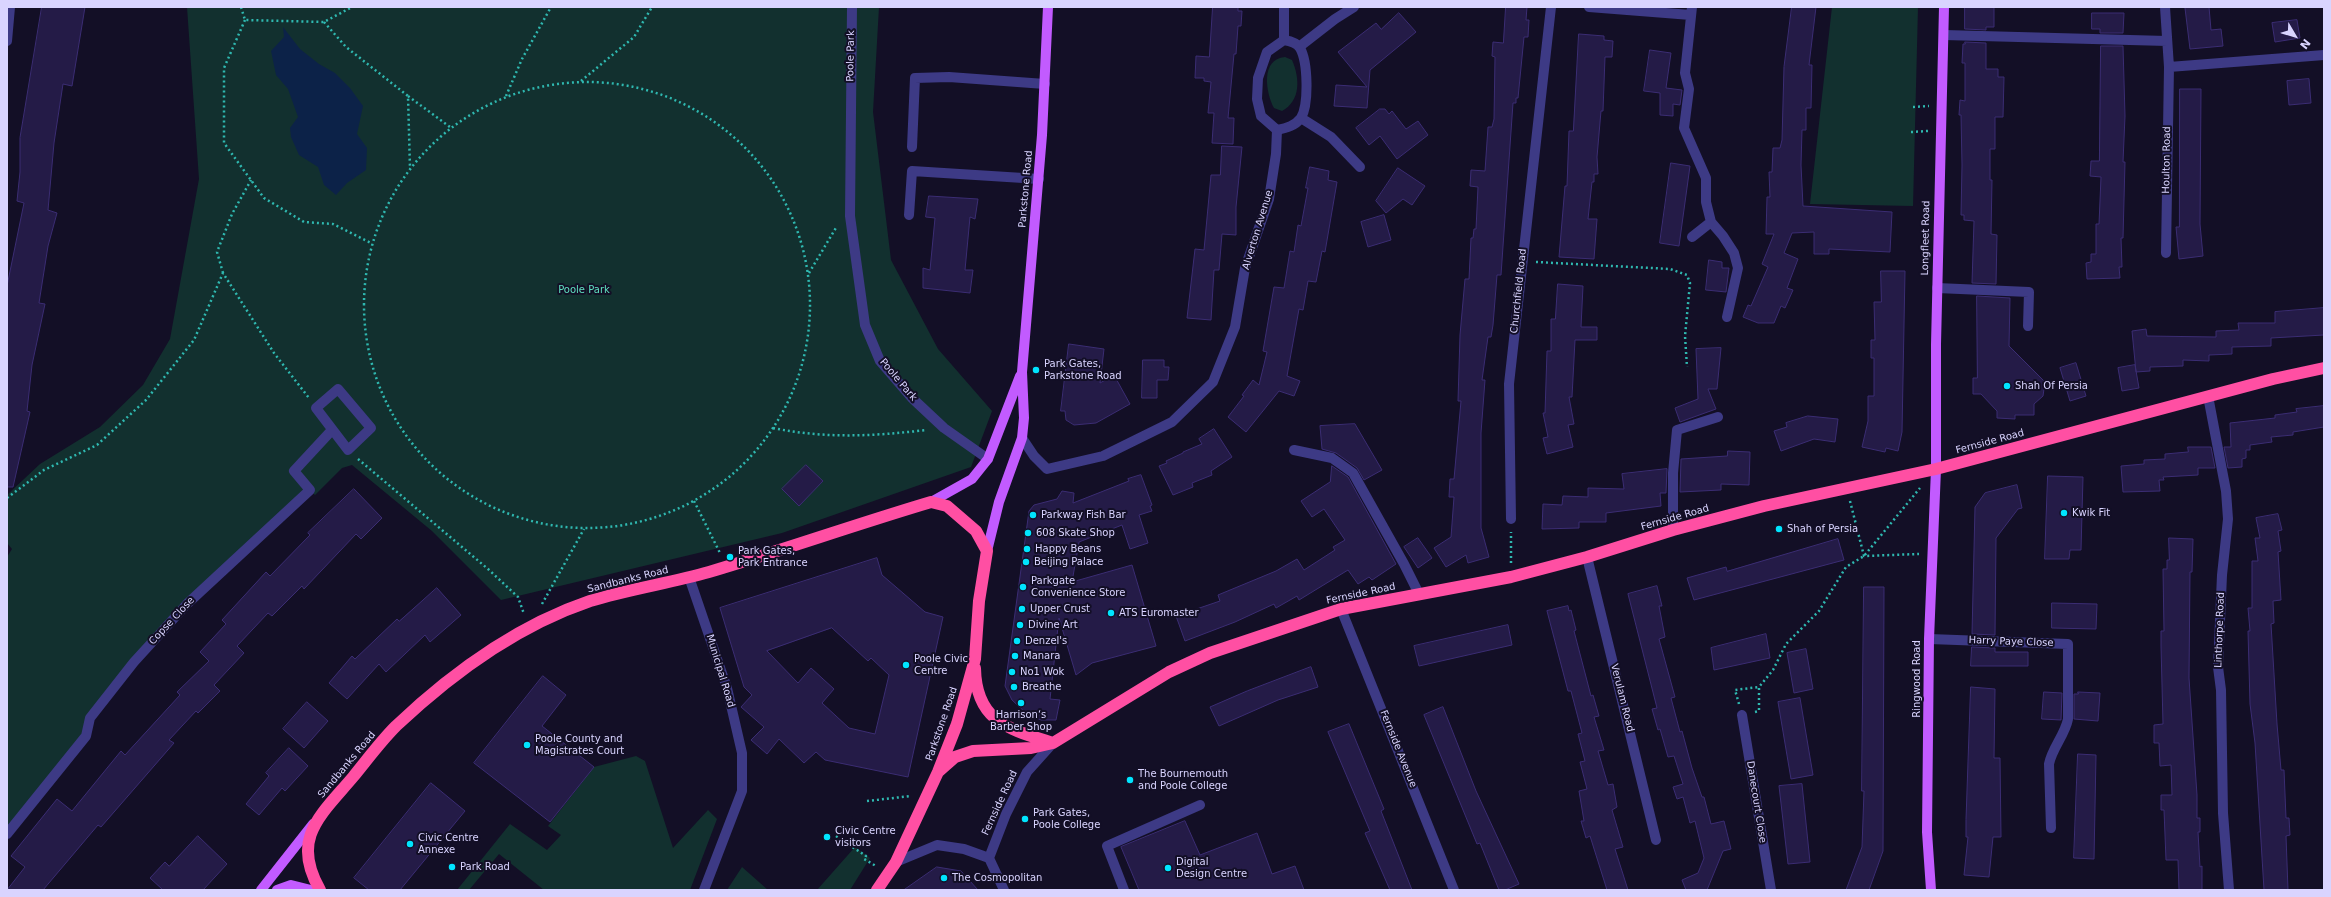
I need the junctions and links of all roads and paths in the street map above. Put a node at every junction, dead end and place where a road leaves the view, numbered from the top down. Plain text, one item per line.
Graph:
1 (10, 7) edge
2 (241, 7) edge
3 (352, 7) edge
4 (551, 7) edge
5 (652, 7) edge
6 (852, 7) edge
7 (1048, 7) edge
8 (1284, 7) edge
9 (1354, 7) edge
10 (1552, 7) edge
11 (1589, 7) edge
12 (1944, 7) edge
13 (2165, 7) edge
14 (1691, 11) edge
15 (246, 20) junction
16 (324, 22) junction
17 (1944, 35) junction
18 (1284, 40) junction
19 (7, 41) edge
20 (2167, 41) junction
21 (1300, 47) junction
22 (2324, 55) edge
23 (2168, 67) junction
24 (581, 81) junction
25 (1045, 84) junction
26 (408, 96) junction
27 (505, 96) junction
28 (1301, 118) junction
29 (450, 127) junction
30 (1277, 130) junction
31 (912, 147) dead end
32 (1360, 167) dead end
33 (410, 168) junction
34 (251, 179) junction
35 (1039, 179) junction
36 (850, 206) junction
37 (909, 216) dead end
38 (1711, 222) junction
39 (1692, 237) dead end
40 (372, 243) junction
41 (2166, 253) dead end
42 (1523, 261) junction
43 (223, 273) junction
44 (808, 274) junction
45 (1937, 288) junction
46 (1727, 317) dead end
47 (2028, 326) dead end
48 (1687, 367) dead end
49 (2324, 368) edge
50 (1022, 372) junction
51 (2208, 396) junction
52 (316, 408) junction
53 (1718, 417) dead end
54 (773, 428) junction
55 (944, 428) junction
56 (332, 430) junction
57 (1022, 438) junction
58 (348, 450) junction
59 (1294, 450) dead end
60 (988, 459) junction
61 (1936, 469) junction
62 (1848, 486) junction
63 (7, 498) edge
64 (694, 501) junction
65 (931, 502) junction
66 (1511, 519) joint
67 (584, 529) junction
68 (1673, 530) junction
69 (717, 546) dead end
70 (987, 551) junction
71 (1932, 554) junction
72 (1864, 556) junction
73 (1587, 557) junction
74 (689, 577) junction
75 (1511, 577) junction
76 (1419, 594) junction
77 (1341, 609) junction
78 (529, 627) junction
79 (1929, 639) junction
80 (975, 659) junction
81 (1759, 687) junction
82 (1742, 715) junction
83 (1053, 743) junction
84 (938, 772) junction
85 (928, 794) junction
86 (867, 801) dead end
87 (1200, 805) dead end
88 (315, 822) junction
89 (2051, 828) dead end
90 (7, 834) edge
91 (836, 836) dead end
92 (1656, 840) dead end
93 (989, 858) junction
94 (896, 862) junction
95 (888, 873) junction
96 (261, 890) edge
97 (277, 890) edge
98 (311, 890) edge
99 (320, 890) edge
100 (704, 890) edge
101 (877, 890) edge
102 (1004, 890) edge
103 (1124, 890) edge
104 (1454, 890) edge
105 (1771, 890) edge
106 (1931, 890) edge
107 (2229, 890) edge

1 - 19 street
2 - 15 path
3 - 16 path
4 - 27 path
5 - 24 path
6 - 36 street, Poole Park
7 - 25 main road, Parkstone Road
8 - 18 street
9 - 21 street
10 - 42 street, Churchfield Road
11 - 14 street
12 - 17 main road, Longfleet Road
13 - 20 street, Houlton Road
14 - 38 street
15 - 16 path
15 - 34 path
16 - 26 path
17 - 20 street
17 - 45 main road, Longfleet Road
18 - 21 street
18 - 30 street
20 - 23 street, Houlton Road
21 - 28 street
22 - 23 street
23 - 41 street, Houlton Road
24 - 27 path
24 - 44 path
25 - 31 street
25 - 35 main road, Parkstone Road
26 - 29 path
26 - 33 path
27 - 29 path
28 - 30 street
28 - 32 street
29 - 33 path
30 - 57 street, Alverton Avenue
33 - 40 path
34 - 40 path
34 - 43 path
35 - 37 street
35 - 50 main road, Parkstone Road
36 - 44 path
36 - 55 street, Poole Park
38 - 39 street
38 - 46 street
40 - 67 path
42 - 48 path
42 - 66 street, Churchfield Road
43 - 52 path
43 - 63 path
44 - 54 path
45 - 47 street
45 - 61 main road, Longfleet Road
49 - 51 highway, Fernside Road
50 - 57 main road, Parkstone Road
50 - 60 main road, Parkstone Road
51 - 61 highway, Fernside Road
51 - 107 street, Linthorpe Road
52 - 56 street
52 - 58 street
53 - 68 street
54 - 55 path
54 - 64 path
55 - 60 street, Poole Park
56 - 58 street
56 - 90 street, Copse Close
57 - 70 main road, Parkstone Road
58 - 78 path
59 - 76 street
60 - 65 main road, Parkstone Road
61 - 62 highway, Fernside Road
61 - 71 main road, Ringwood Road
61 - 72 path
62 - 68 highway, Fernside Road
62 - 72 path
64 - 67 path
64 - 69 path
65 - 70 highway
65 - 74 highway, Sandbanks Road
66 - 75 path
67 - 78 path
68 - 73 highway, Fernside Road
70 - 80 highway, Parkstone Road
71 - 72 path
71 - 79 main road, Ringwood Road
72 - 81 path
73 - 75 highway, Fernside Road
73 - 92 street, Verulam Road
74 - 78 highway, Sandbanks Road
74 - 100 street, Municipal Road
75 - 76 highway, Fernside Road
76 - 77 highway, Fernside Road
77 - 83 highway, Fernside Road
77 - 104 street, Fernside Avenue
78 - 88 highway, Sandbanks Road
79 - 89 street, Harry Paye Close
79 - 106 main road, Ringwood Road
80 - 83 highway
80 - 84 highway, Parkstone Road
81 - 82 path
81 - 82 path
82 - 105 street, Danecourt Close
83 - 84 highway, Fernside Road
83 - 93 street, Fernside Road
84 - 85 highway, Parkstone Road
85 - 86 path
85 - 94 highway, Parkstone Road
87 - 103 street
88 - 96 main road, Sandbanks Road
88 - 99 highway
91 - 95 path
93 - 94 street
93 - 102 street
94 - 95 highway, Parkstone Road
95 - 101 highway, Parkstone Road
97 - 98 main road

